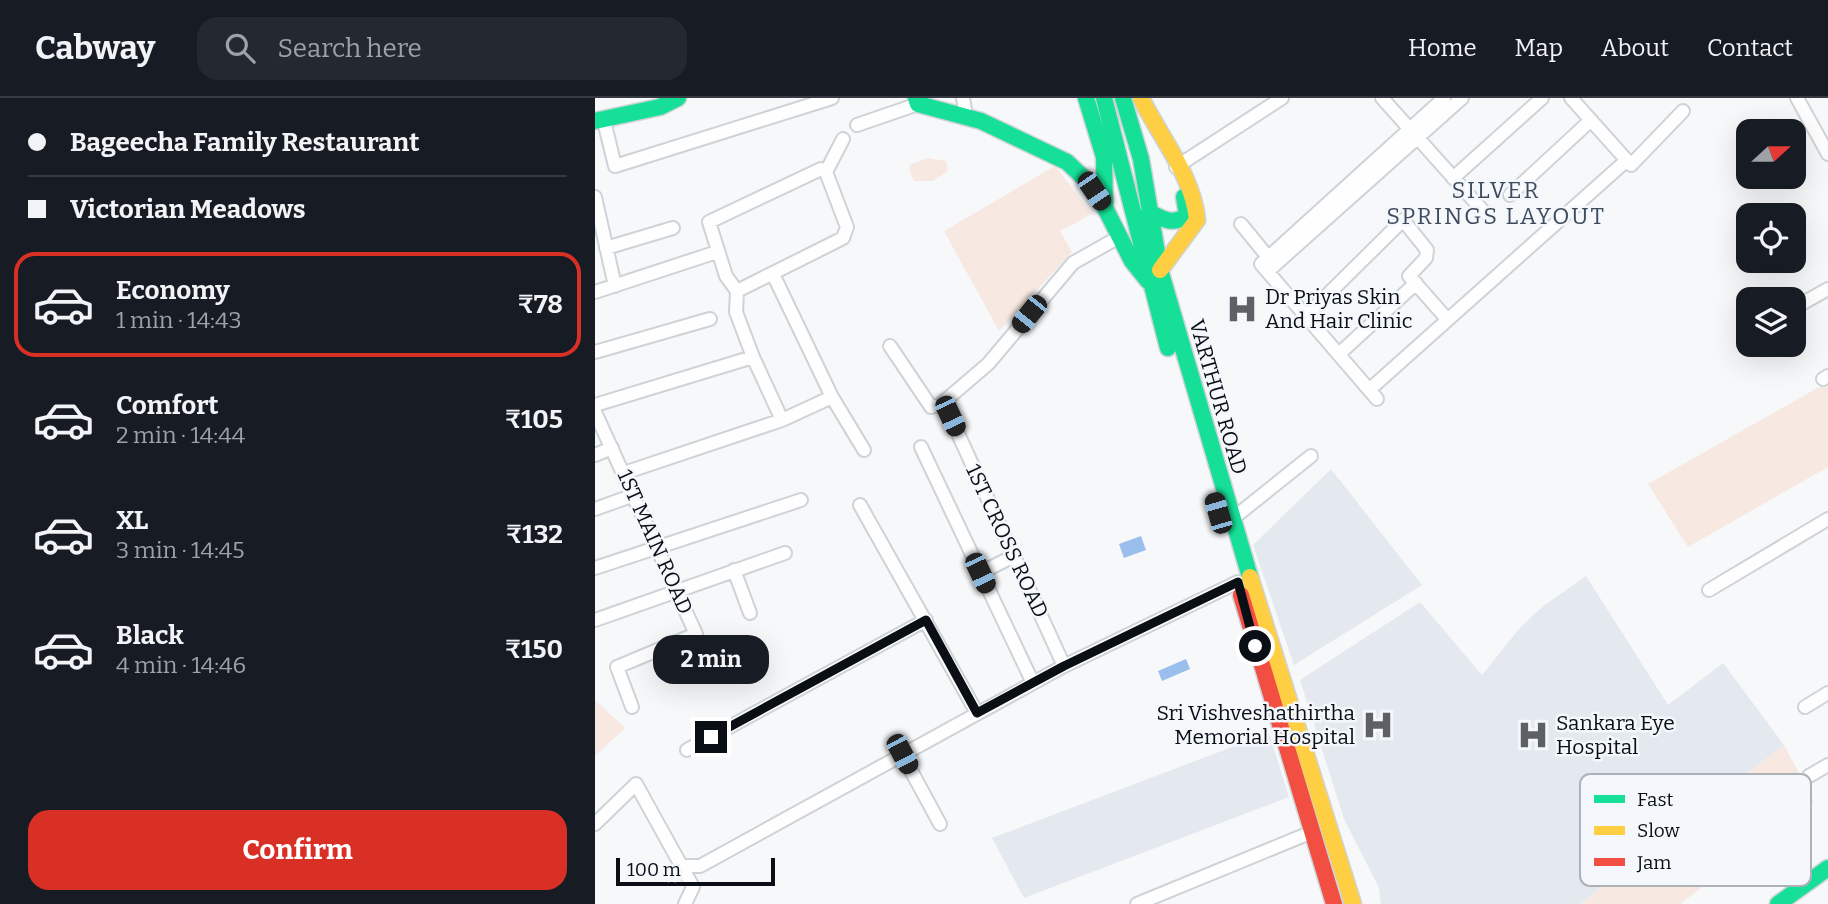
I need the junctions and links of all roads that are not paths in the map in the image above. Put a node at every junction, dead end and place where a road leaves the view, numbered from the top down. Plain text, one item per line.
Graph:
1 (678, 98) edge
2 (832, 98) edge
3 (963, 98) edge
4 (1086, 98) edge
5 (1104, 98) edge
6 (1123, 98) edge
7 (1141, 98) edge
8 (1282, 98) edge
9 (1382, 98) edge
10 (1444, 98) edge
11 (1462, 98) edge
12 (1542, 98) edge
13 (1571, 98) edge
14 (1797, 98) edge
15 (917, 101) edge
16 (657, 102) edge
17 (1683, 111) dead end
18 (966, 116) junction
19 (598, 118) edge
20 (1591, 120) junction
21 (857, 125) dead end
22 (1412, 134) junction
23 (843, 139) dead end
24 (1828, 154) edge
25 (1627, 160) junction
26 (1176, 167) junction
27 (826, 172) junction
28 (1453, 178) junction
29 (1127, 181) junction
30 (1510, 195) dead end
31 (595, 197) edge
32 (1105, 208) junction
33 (1149, 212) junction
34 (1484, 212) dead end
35 (1241, 224) dead end
36 (673, 228) dead end
37 (1119, 237) junction
38 (606, 248) junction
39 (717, 252) junction
40 (1266, 264) junction
41 (773, 274) junction
42 (1154, 276) junction
43 (1416, 283) junction
44 (615, 286) junction
45 (1828, 289) edge
46 (737, 291) junction
47 (595, 292) edge
48 (1806, 301) edge
49 (1305, 316) junction
50 (711, 319) dead end
51 (1447, 319) junction
52 (890, 346) dead end
53 (595, 352) edge
54 (1339, 354) junction
55 (753, 356) junction
56 (832, 397) junction
57 (595, 405) edge
58 (595, 412) edge
59 (950, 416) dead end
60 (782, 420) junction
61 (921, 447) dead end
62 (612, 448) junction
63 (864, 450) dead end
64 (595, 454) edge
65 (1311, 456) dead end
66 (624, 473) junction
67 (634, 495) junction
68 (801, 500) dead end
69 (860, 505) dead end
70 (595, 509) edge
71 (1828, 519) edge
72 (1231, 520) junction
73 (659, 550) junction
74 (785, 553) dead end
75 (1014, 556) junction
76 (595, 568) edge
77 (734, 570) junction
78 (980, 573) junction
79 (1238, 582) junction
80 (676, 590) junction
81 (1709, 590) dead end
82 (750, 613) dead end
83 (595, 620) edge
84 (926, 620) junction
85 (1064, 666) junction
86 (1033, 683) junction
87 (1828, 693) edge
88 (632, 707) dead end
89 (1805, 707) dead end
90 (977, 713) junction
91 (687, 750) dead end
92 (902, 754) junction
93 (1828, 765) edge
94 (1811, 775) edge
95 (595, 824) edge
96 (940, 824) dead end
97 (1312, 832) junction
98 (684, 866) junction
99 (1828, 868) edge
100 (1811, 882) edge
101 (1806, 886) edge
102 (1788, 901) edge
103 (685, 904) edge
104 (1137, 904) edge
105 (1334, 904) edge
106 (1353, 904) edge

1 - 16 main road
2 - 19 street
3 - 18 street
4 - 32 main road
5 - 29 main road, VARTHUR ROAD
6 - 33 main road, VARTHUR ROAD
7 - 26 main road
8 - 26 street
9 - 22 street
10 - 22 street
11 - 22 street
12 - 28 street
13 - 20 street
14 - 24 street
15 - 18 main road
15 - 21 street
16 - 19 main road
17 - 25 street
18 - 32 main road
20 - 25 street
20 - 30 street
22 - 28 street
22 - 40 street
23 - 27 street
25 - 51 street
26 - 33 main road
26 - 42 main road
27 - 39 street
27 - 41 street
28 - 34 street
29 - 32 main road
29 - 42 main road, VARTHUR ROAD
31 - 38 street
32 - 37 main road
33 - 42 main road, VARTHUR ROAD
35 - 40 street
36 - 38 street
37 - 42 main road
37 - 52 street
38 - 44 street
39 - 44 street
39 - 46 street
40 - 49 street
41 - 46 street
41 - 56 street
42 - 72 main road, VARTHUR ROAD
42 - 79 main road, VARTHUR ROAD
43 - 49 street
43 - 51 street
43 - 54 street
44 - 47 street
45 - 48 street
46 - 55 street
49 - 54 street
50 - 53 street
51 - 54 street
55 - 57 street
55 - 60 street
56 - 60 street
56 - 63 street
58 - 62 street, 1ST MAIN ROAD
59 - 75 street, 1ST CROSS ROAD
60 - 66 street
61 - 78 street
62 - 64 street
62 - 66 street, 1ST MAIN ROAD
65 - 72 street
66 - 67 street, 1ST MAIN ROAD
67 - 70 street
67 - 73 street, 1ST MAIN ROAD
68 - 73 street
69 - 84 street
71 - 81 street
72 - 106 main road, VARTHUR ROAD
73 - 76 street
73 - 80 street, 1ST MAIN ROAD
74 - 77 street
75 - 78 street
75 - 85 street, 1ST CROSS ROAD
77 - 80 street
77 - 82 street
78 - 86 street
79 - 85 street
79 - 97 main road, VARTHUR ROAD
80 - 83 street
80 - 88 street, 1ST MAIN ROAD
84 - 90 street
84 - 91 street
85 - 86 street
86 - 90 street
87 - 89 street
90 - 92 street
92 - 96 street
92 - 98 street
93 - 94 street
95 - 98 street
97 - 104 street
97 - 105 main road, VARTHUR ROAD
98 - 103 street
99 - 100 main road
101 - 102 main road

